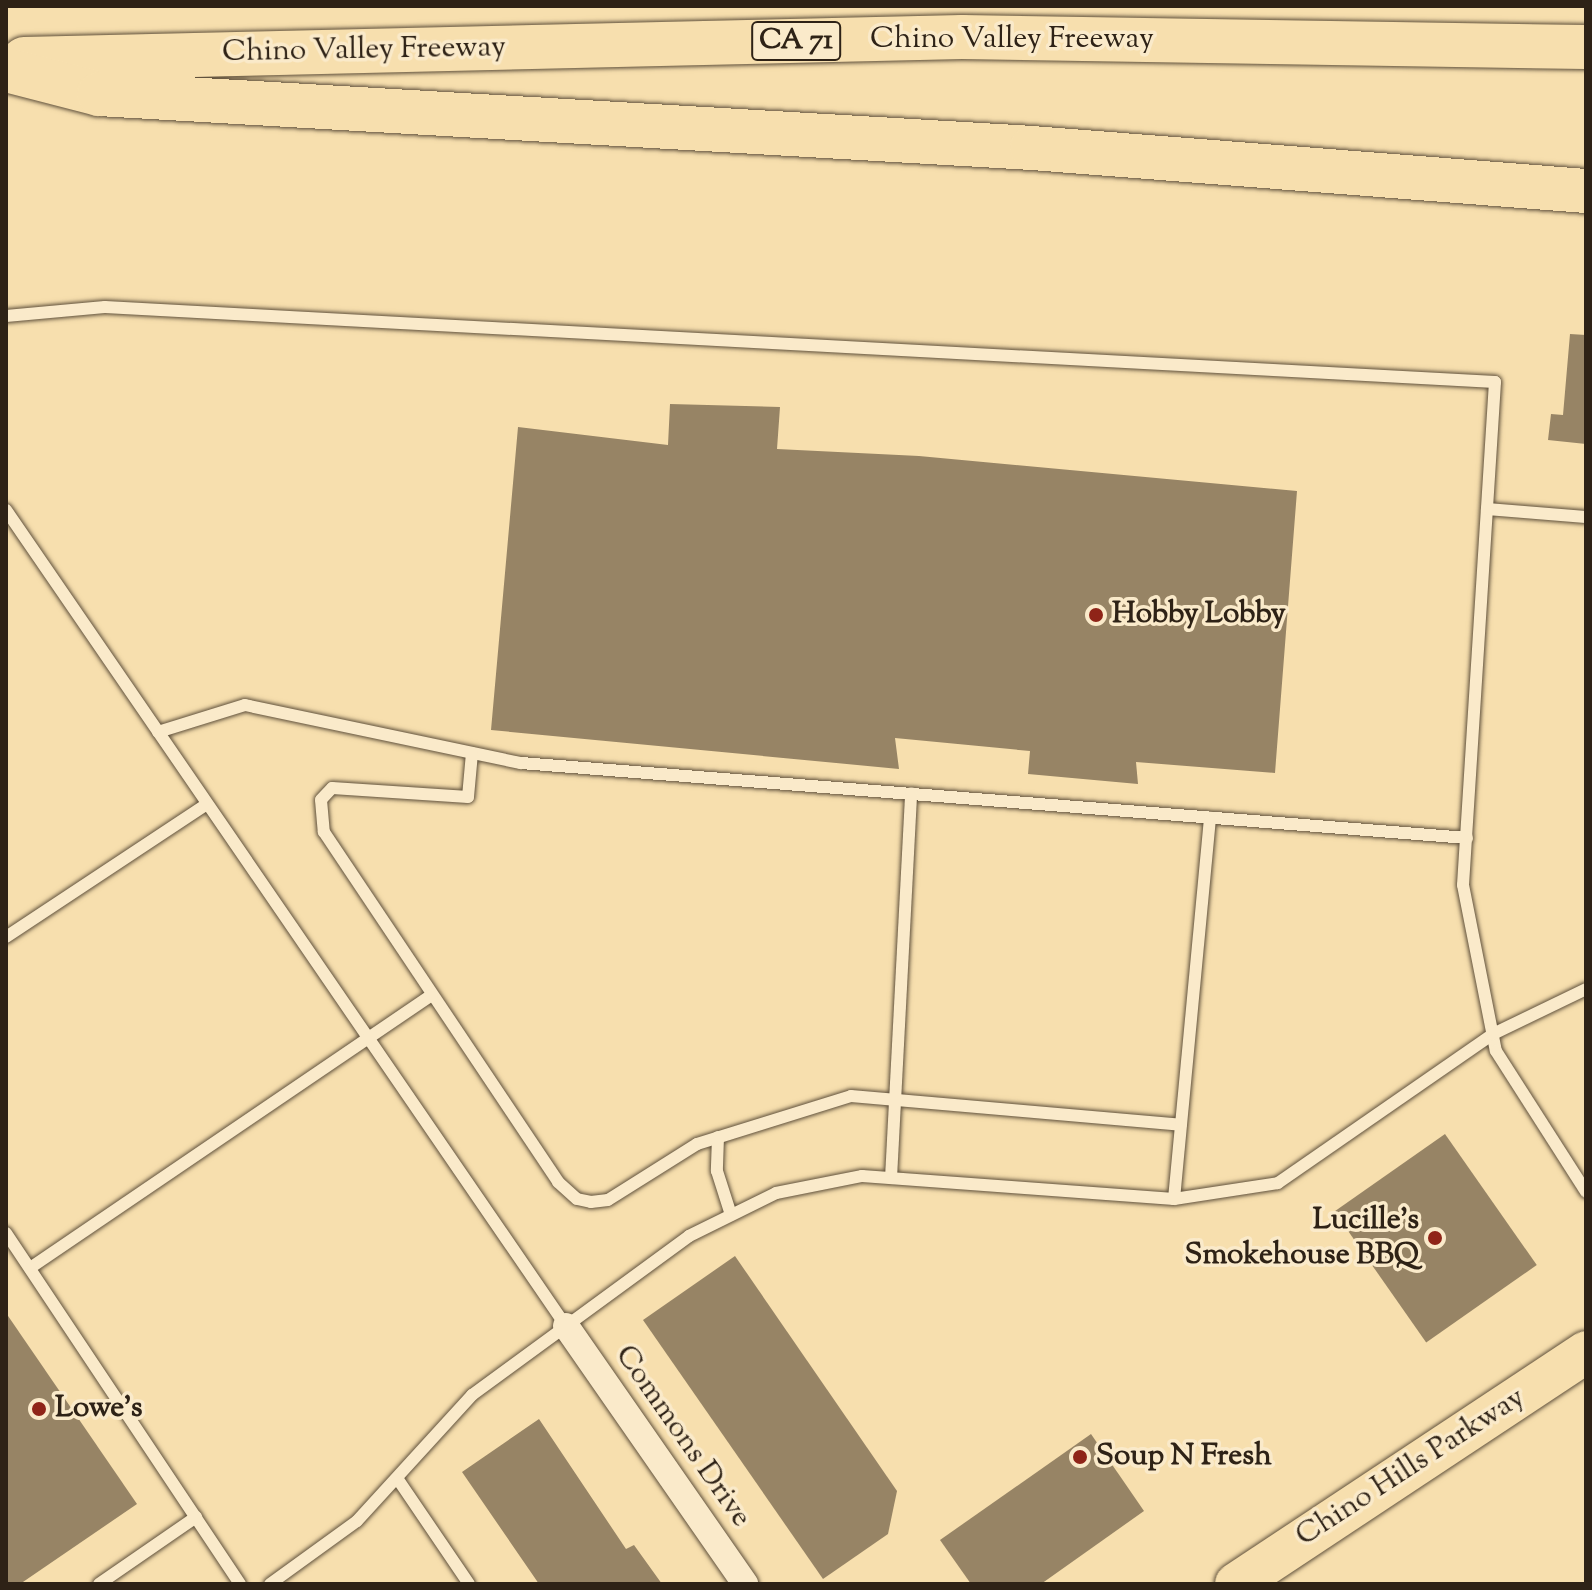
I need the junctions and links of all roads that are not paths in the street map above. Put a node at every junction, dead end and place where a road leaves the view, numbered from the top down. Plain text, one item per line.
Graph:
1 (1586, 47) edge
2 (6, 60) edge
3 (6, 70) edge
4 (1586, 191) edge
5 (6, 316) edge
6 (1487, 509) junction
7 (6, 510) edge
8 (1586, 517) edge
9 (158, 732) junction
10 (472, 753) junction
11 (911, 794) junction
12 (207, 804) junction
13 (1210, 818) junction
14 (1467, 838) junction
15 (6, 937) edge
16 (1586, 989) edge
17 (431, 995) junction
18 (1493, 1034) junction
19 (369, 1040) junction
20 (896, 1100) junction
21 (1181, 1125) junction
22 (718, 1137) junction
23 (891, 1178) junction
24 (1586, 1192) edge
25 (1174, 1199) junction
26 (731, 1215) junction
27 (6, 1233) edge
28 (30, 1268) junction
29 (566, 1326) junction
30 (1586, 1352) edge
31 (397, 1478) junction
32 (196, 1517) junction
33 (99, 1584) edge
34 (240, 1584) edge
35 (270, 1584) edge
36 (469, 1584) edge
37 (745, 1584) edge
38 (1236, 1584) edge

1 - 2 highway, Chino Valley Freeway / CA 71
3 - 4 highway
5 - 6 lane
6 - 8 lane
6 - 14 lane
7 - 9 lane
9 - 10 lane
9 - 12 lane
10 - 11 lane
10 - 17 lane
11 - 13 lane
11 - 20 lane
12 - 15 lane
12 - 19 lane
13 - 14 lane
13 - 21 lane
14 - 18 lane
16 - 18 lane
17 - 19 lane
17 - 22 lane
18 - 24 lane
18 - 25 lane
19 - 28 lane
19 - 29 lane
20 - 21 lane
20 - 22 lane
20 - 23 lane
21 - 25 lane
22 - 26 lane
23 - 25 lane
23 - 26 lane
26 - 29 lane
27 - 28 lane
28 - 32 lane
29 - 31 lane
29 - 37 street, Commons Drive
30 - 38 main road, Chino Hills Parkway
31 - 35 lane
31 - 36 lane
32 - 33 lane
32 - 34 lane

